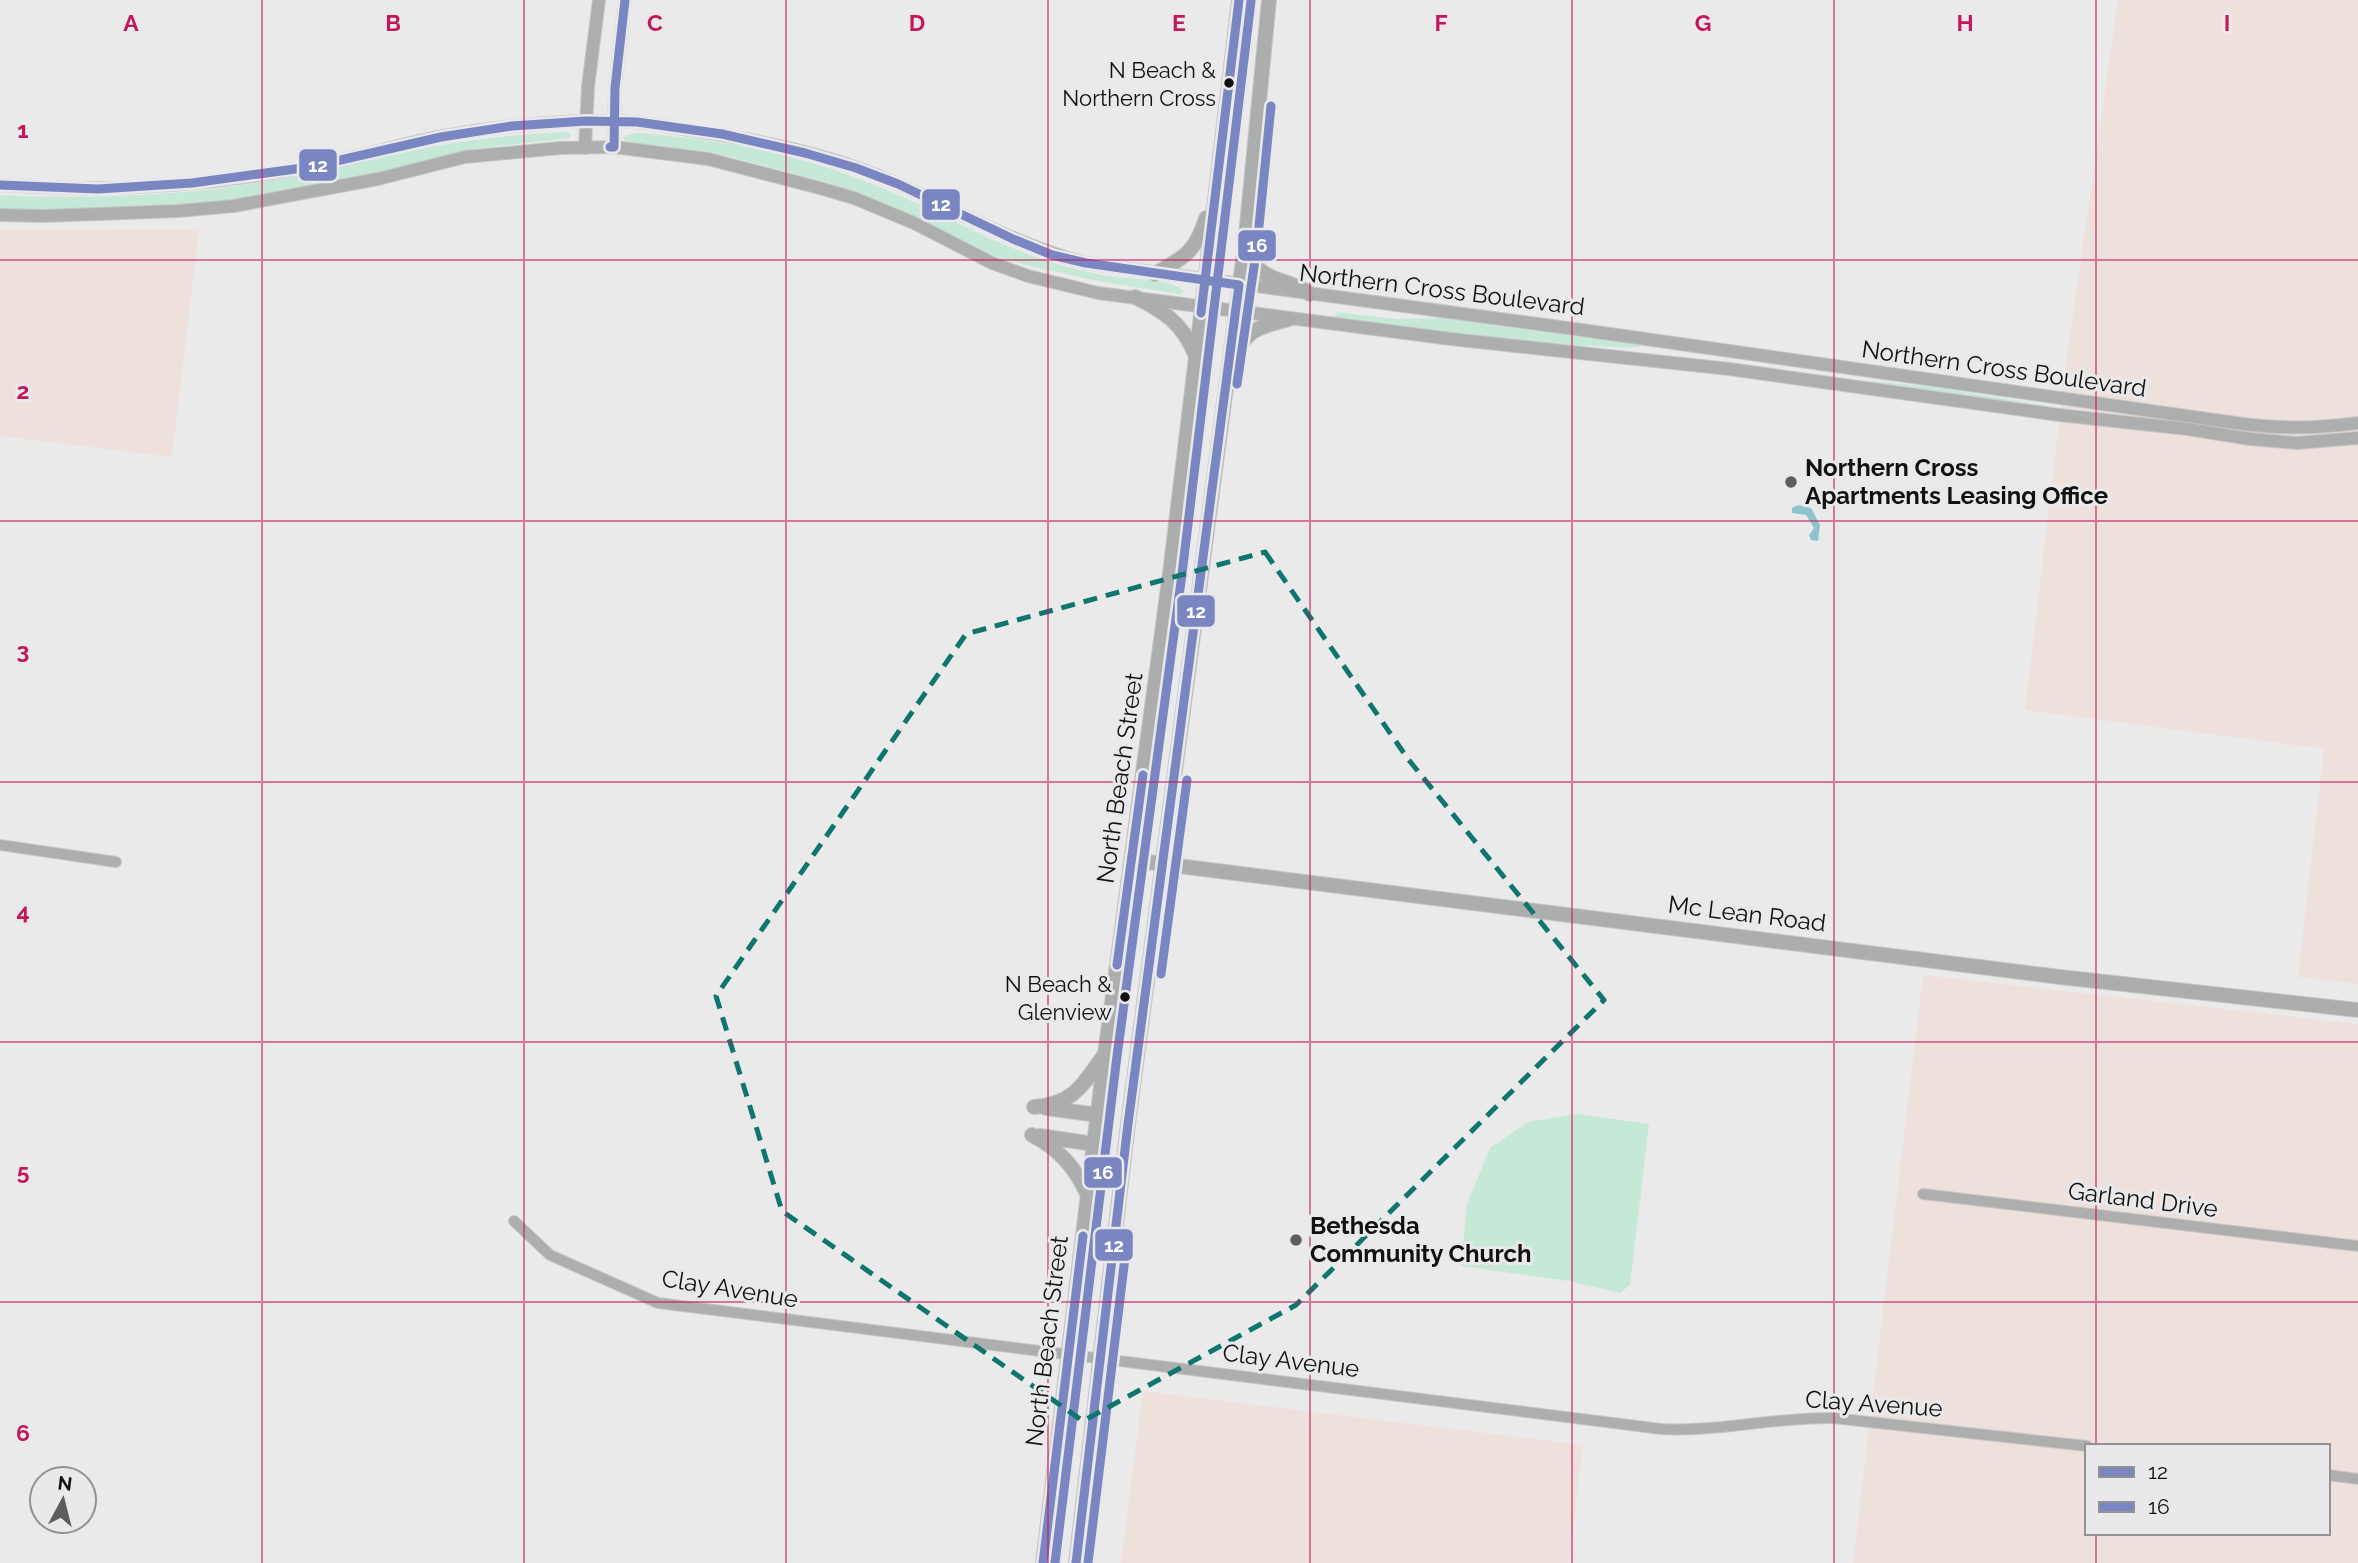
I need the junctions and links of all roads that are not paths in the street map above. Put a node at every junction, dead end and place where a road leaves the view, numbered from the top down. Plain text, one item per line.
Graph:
1 (599, 0) edge
2 (625, 0) edge
3 (1239, 0) edge
4 (1269, 0) edge
5 (586, 121) junction
6 (615, 121) junction
7 (614, 147) junction
8 (585, 148) junction
9 (1217, 183) junction
10 (0, 185) edge
11 (0, 215) edge
12 (1245, 244) junction
13 (1155, 274) junction
14 (1205, 281) junction
15 (1239, 285) junction
16 (1310, 294) junction
17 (1135, 297) junction
18 (1202, 307) junction
19 (1235, 312) junction
20 (1289, 319) junction
21 (1756, 355) junction
22 (1197, 359) junction
23 (1227, 367) junction
24 (1754, 372) junction
25 (2358, 422) edge
26 (2358, 438) edge
27 (0, 845) edge
28 (1131, 860) junction
29 (116, 862) dead end
30 (1164, 864) junction
31 (2358, 1010) edge
32 (1105, 1054) junction
33 (1098, 1115) junction
34 (1094, 1144) junction
35 (1923, 1194) dead end
36 (1088, 1196) junction
37 (514, 1221) dead end
38 (2358, 1246) edge
39 (1068, 1355) junction
40 (1102, 1359) junction
41 (2085, 1446) edge
42 (2330, 1475) edge
43 (2358, 1479) edge
44 (1043, 1563) edge
45 (1076, 1563) edge

1 - 5 street
2 - 6 street
3 - 9 main road, North Beach Street
4 - 12 main road
5 - 6 street, Northern Cross Boulevard
5 - 8 street
5 - 10 street, Northern Cross Boulevard
6 - 7 street
6 - 13 street, Northern Cross Boulevard
7 - 8 street, Northern Cross Boulevard
7 - 17 street, Northern Cross Boulevard
8 - 11 street, Northern Cross Boulevard
9 - 13 main road
9 - 14 main road, North Beach Street
12 - 15 main road
12 - 16 main road
13 - 14 street, Northern Cross Boulevard
14 - 15 street, Northern Cross Boulevard
14 - 18 main road, North Beach Street
15 - 16 street, Northern Cross Boulevard
15 - 19 main road
16 - 21 street, Northern Cross Boulevard
17 - 18 street, Northern Cross Boulevard
17 - 22 main road
18 - 19 street, Northern Cross Boulevard
18 - 22 main road, North Beach Street
19 - 20 street, Northern Cross Boulevard
19 - 23 main road
20 - 23 main road
20 - 24 street, Northern Cross Boulevard
21 - 24 street
21 - 25 street, Northern Cross Boulevard
22 - 28 main road, North Beach Street
23 - 30 main road
24 - 26 street, Northern Cross Boulevard
27 - 29 street
28 - 30 main road, Mc Lean Road
28 - 32 main road, North Beach Street
30 - 31 main road, Mc Lean Road
30 - 40 main road
32 - 33 main road, North Beach Street
32 - 33 main road
33 - 34 main road, North Beach Street
34 - 36 main road, North Beach Street
34 - 36 main road
35 - 38 street, Garland Drive
36 - 39 main road, North Beach Street
37 - 39 street, Clay Avenue
39 - 40 street, Clay Avenue
39 - 44 main road, North Beach Street
40 - 41 street, Clay Avenue
40 - 45 main road
42 - 43 street

